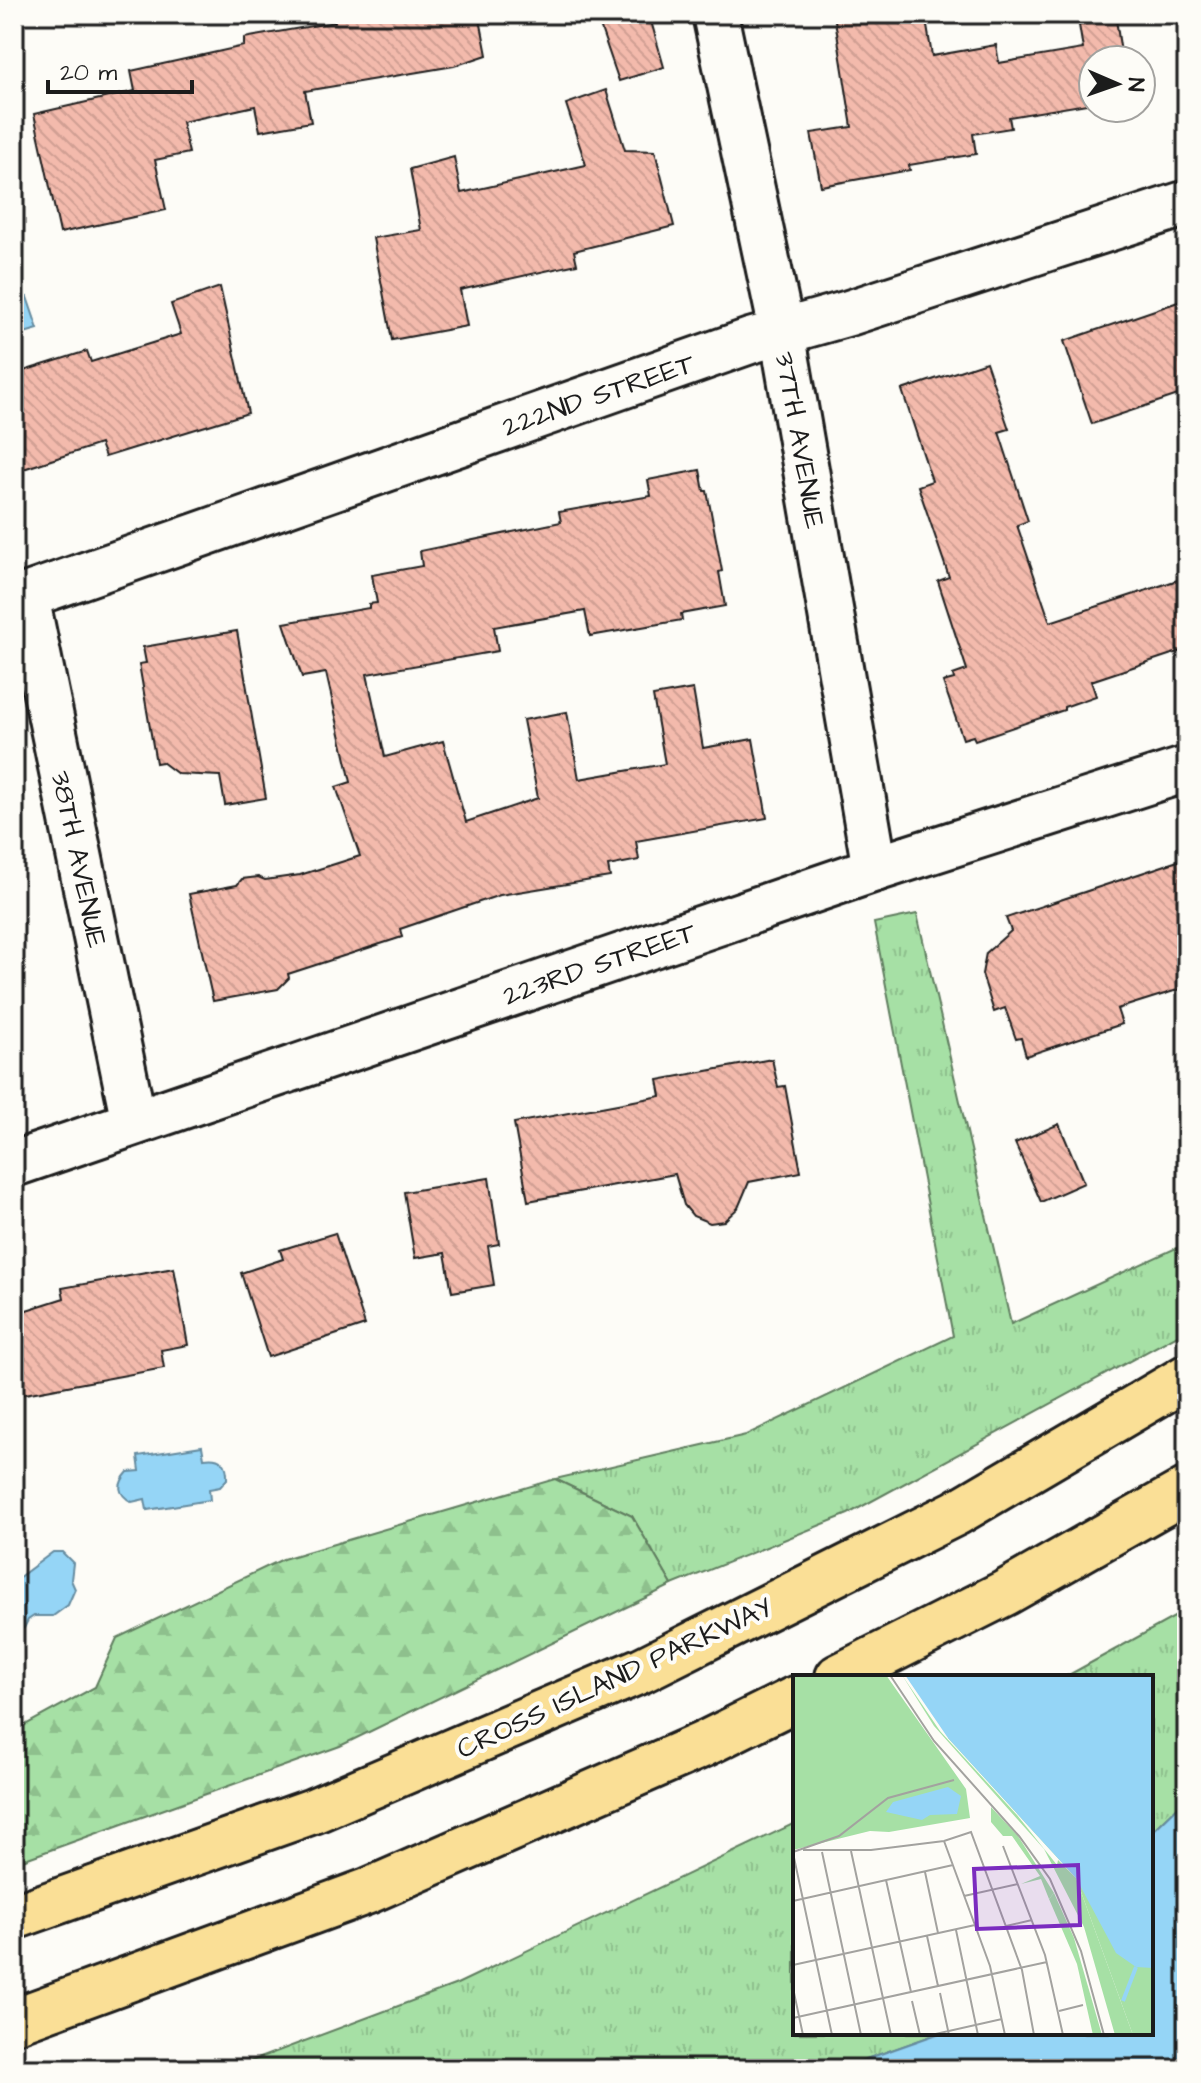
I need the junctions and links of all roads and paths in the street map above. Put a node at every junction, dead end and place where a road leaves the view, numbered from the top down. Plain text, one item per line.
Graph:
1 (715, 14) edge
2 (1187, 203) edge
3 (782, 331) junction
4 (20, 598) edge
5 (1187, 769) edge
6 (875, 869) junction
7 (134, 1122) junction
8 (14, 1164) edge
9 (1187, 1377) edge
10 (1187, 1490) edge
11 (842, 1675) edge
12 (793, 1700) edge
13 (14, 1917) edge
14 (14, 2021) edge

1 - 3 street, 37TH AVENUE
2 - 3 street, 222ND STREET
3 - 4 street, 222ND STREET
3 - 6 street, 37TH AVENUE
4 - 7 street, 38TH AVENUE
5 - 6 street, 223RD STREET
6 - 7 street, 223RD STREET
7 - 8 street, 223RD STREET
9 - 13 highway, CROSS ISLAND PARKWAY
10 - 11 highway
12 - 14 highway

